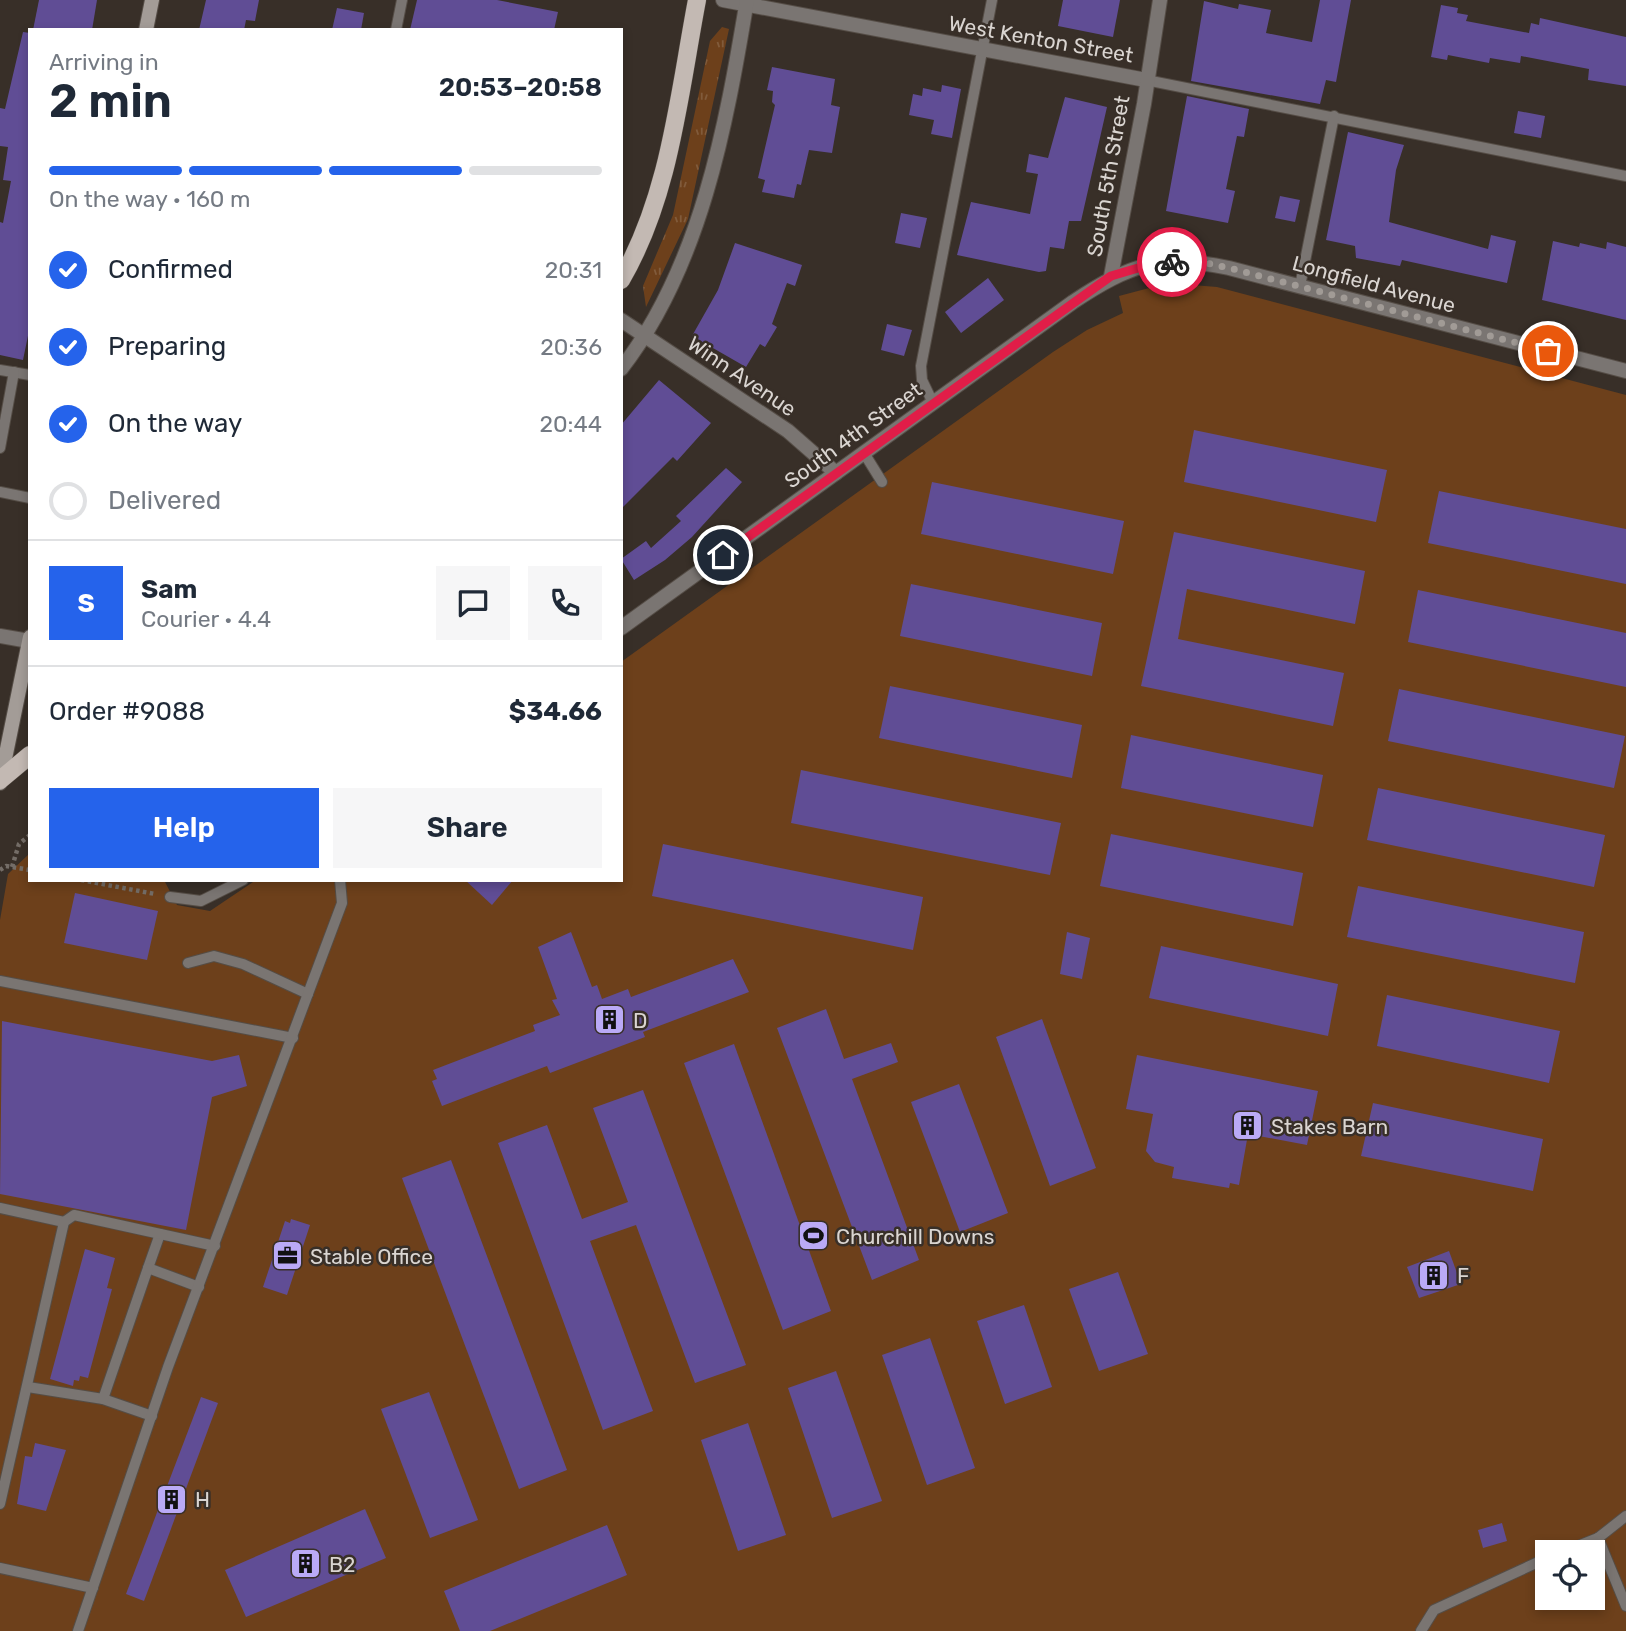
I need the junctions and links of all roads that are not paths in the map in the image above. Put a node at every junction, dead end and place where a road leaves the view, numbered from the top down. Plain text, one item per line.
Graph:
1 (152, 0) edge
2 (402, 0) edge
3 (697, 0) edge
4 (723, 0) edge
5 (992, 0) edge
6 (1160, 0) edge
7 (747, 2) edge
8 (146, 28) edge
9 (396, 28) edge
10 (982, 51) junction
11 (1146, 80) junction
12 (1334, 116) junction
13 (1626, 176) edge
14 (623, 276) edge
15 (1111, 276) junction
16 (1300, 286) junction
17 (623, 321) edge
18 (645, 336) junction
19 (623, 366) edge
20 (0, 370) edge
21 (1626, 371) edge
22 (14, 372) junction
23 (28, 375) edge
24 (933, 403) junction
25 (0, 448) edge
26 (863, 453) junction
27 (836, 473) junction
28 (881, 482) dead end
29 (0, 492) edge
30 (28, 498) edge
31 (623, 627) edge
32 (0, 636) edge
33 (28, 639) edge
34 (28, 644) edge
35 (28, 757) edge
36 (0, 781) edge
37 (239, 882) edge
38 (340, 882) edge
39 (170, 897) road end
40 (188, 962) dead end
41 (0, 981) edge
42 (309, 994) junction
43 (293, 1038) junction
44 (0, 1208) edge
45 (65, 1222) junction
46 (160, 1234) junction
47 (215, 1246) junction
48 (148, 1268) junction
49 (199, 1287) junction
50 (28, 1387) junction
51 (103, 1399) junction
52 (152, 1416) junction
53 (1, 1499) edge
54 (1626, 1516) edge
55 (1598, 1538) junction
56 (1593, 1540) edge
57 (1535, 1564) edge
58 (0, 1568) edge
59 (93, 1588) junction
60 (1626, 1605) edge
61 (78, 1631) edge
62 (1421, 1631) edge

1 - 8 main road
2 - 9 lane
3 - 14 main road
4 - 7 street, West Kenton Street
5 - 10 lane
6 - 11 street, South 5th Street
7 - 10 street, West Kenton Street
7 - 18 street
10 - 11 street, West Kenton Street
10 - 24 lane
11 - 12 lane
11 - 15 street, South 5th Street
12 - 13 lane
12 - 16 lane
15 - 16 street, Longfield Avenue
15 - 24 street, South 4th Street
16 - 21 street, Longfield Avenue
17 - 18 street, Winn Avenue
18 - 19 street
18 - 27 street, Winn Avenue
20 - 22 lane
22 - 23 lane
22 - 25 lane
24 - 26 street, South 4th Street
26 - 27 street, South 4th Street
26 - 28 lane
27 - 31 street, South 4th Street
29 - 30 lane
32 - 33 street
34 - 36 main road
35 - 36 main road
37 - 39 lane
38 - 42 lane
40 - 42 lane
41 - 43 lane
42 - 43 lane
43 - 47 lane
44 - 45 lane
45 - 46 lane
45 - 50 lane
46 - 47 lane
46 - 48 lane
47 - 49 lane
48 - 49 lane
48 - 51 lane
49 - 52 lane
50 - 51 lane
50 - 53 lane
51 - 52 lane
52 - 59 lane
54 - 55 lane
55 - 56 lane
55 - 60 lane
57 - 62 lane
58 - 59 lane
59 - 61 lane

